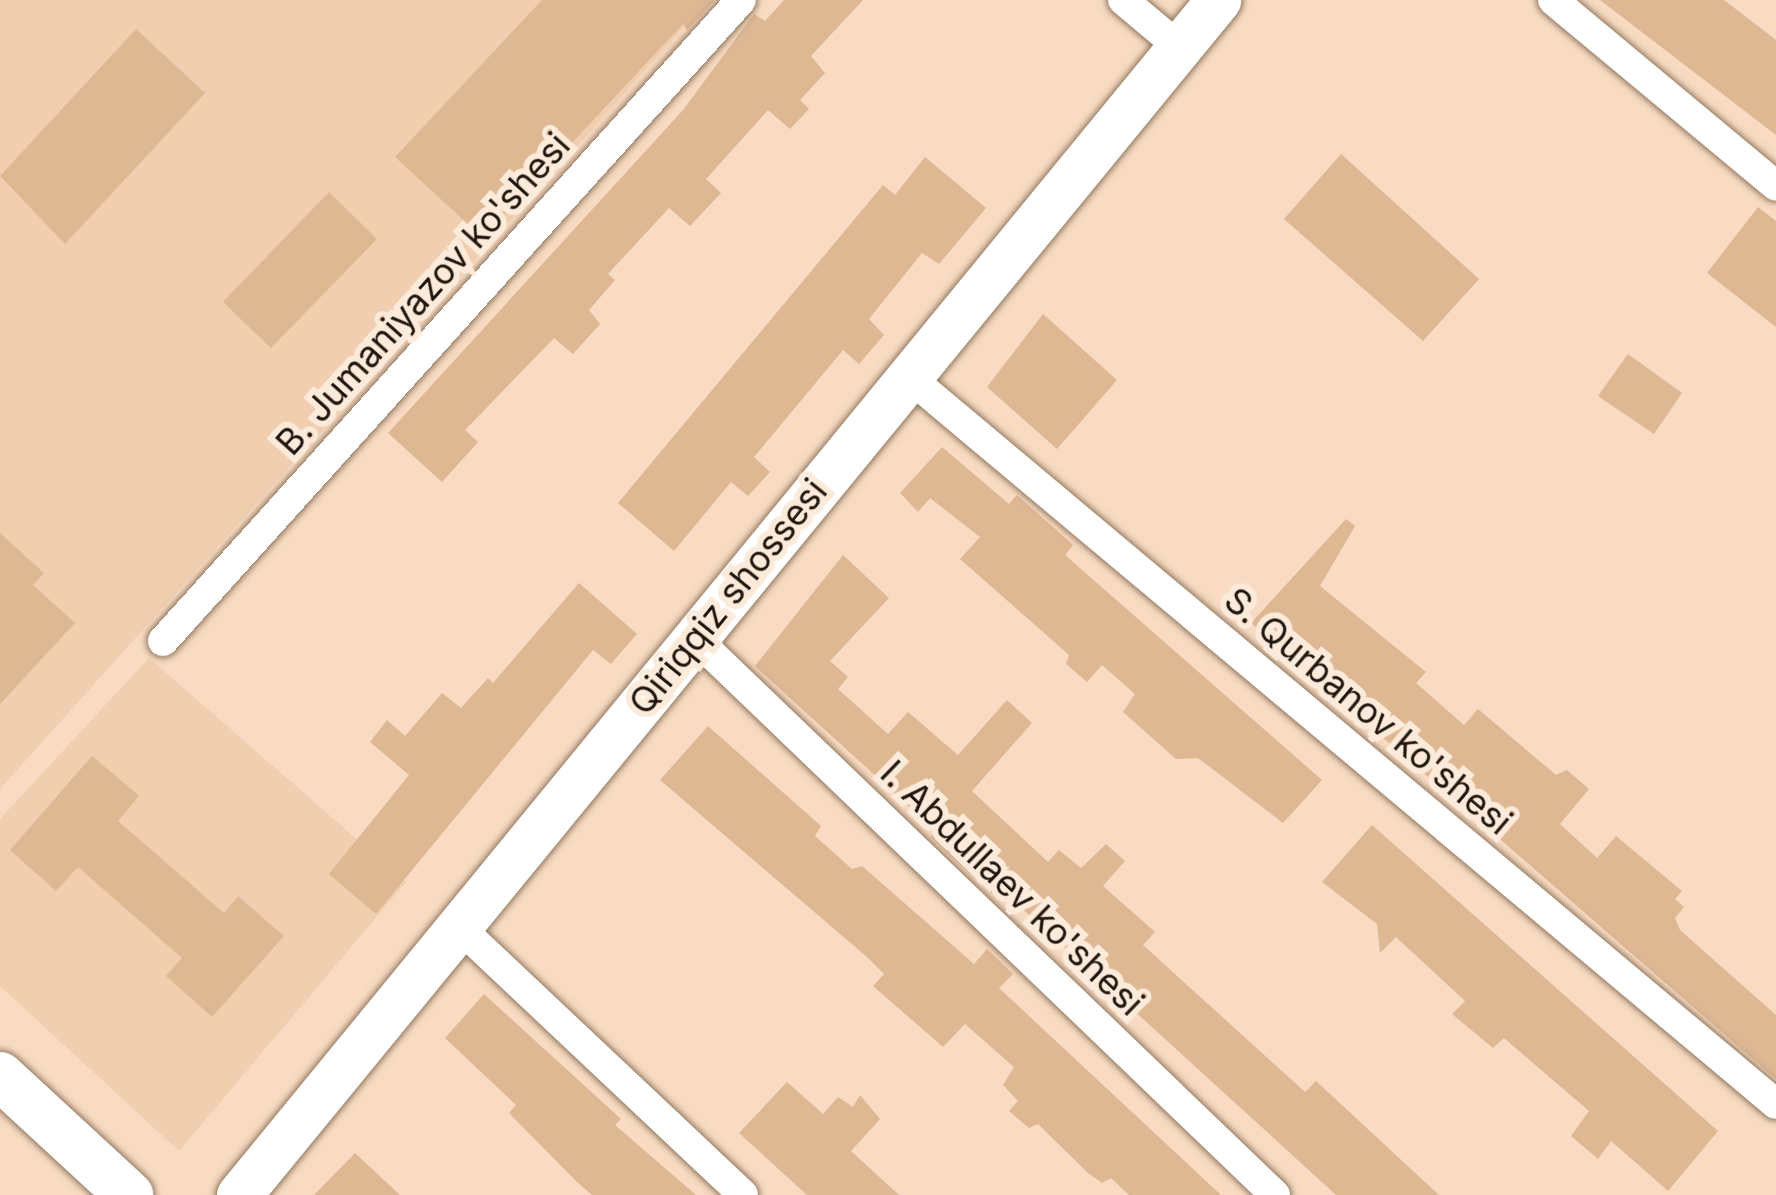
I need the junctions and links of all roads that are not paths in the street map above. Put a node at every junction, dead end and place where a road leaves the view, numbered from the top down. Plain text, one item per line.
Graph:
1 (741, 0) edge
2 (1123, 0) edge
3 (1218, 0) edge
4 (1552, 0) edge
5 (1179, 47) junction
6 (1776, 186) edge
7 (909, 377) junction
8 (695, 638) junction
9 (163, 641) dead end
10 (458, 927) junction
11 (0, 1076) edge
12 (1776, 1104) edge
13 (129, 1195) edge
14 (239, 1195) edge
15 (743, 1195) edge
16 (1275, 1195) edge

1 - 9 street, B. Jumaniyazov ko'shesi
2 - 5 street
3 - 5 main road, Qiriqqiz shossesi
4 - 6 street
5 - 7 main road, Qiriqqiz shossesi
7 - 8 main road, Qiriqqiz shossesi
7 - 12 street, S. Qurbanov ko'shesi
8 - 10 main road, Qiriqqiz shossesi
8 - 16 street, I. Abdullaev ko'shesi
10 - 14 main road, Qiriqqiz shossesi
10 - 15 street
11 - 13 main road

